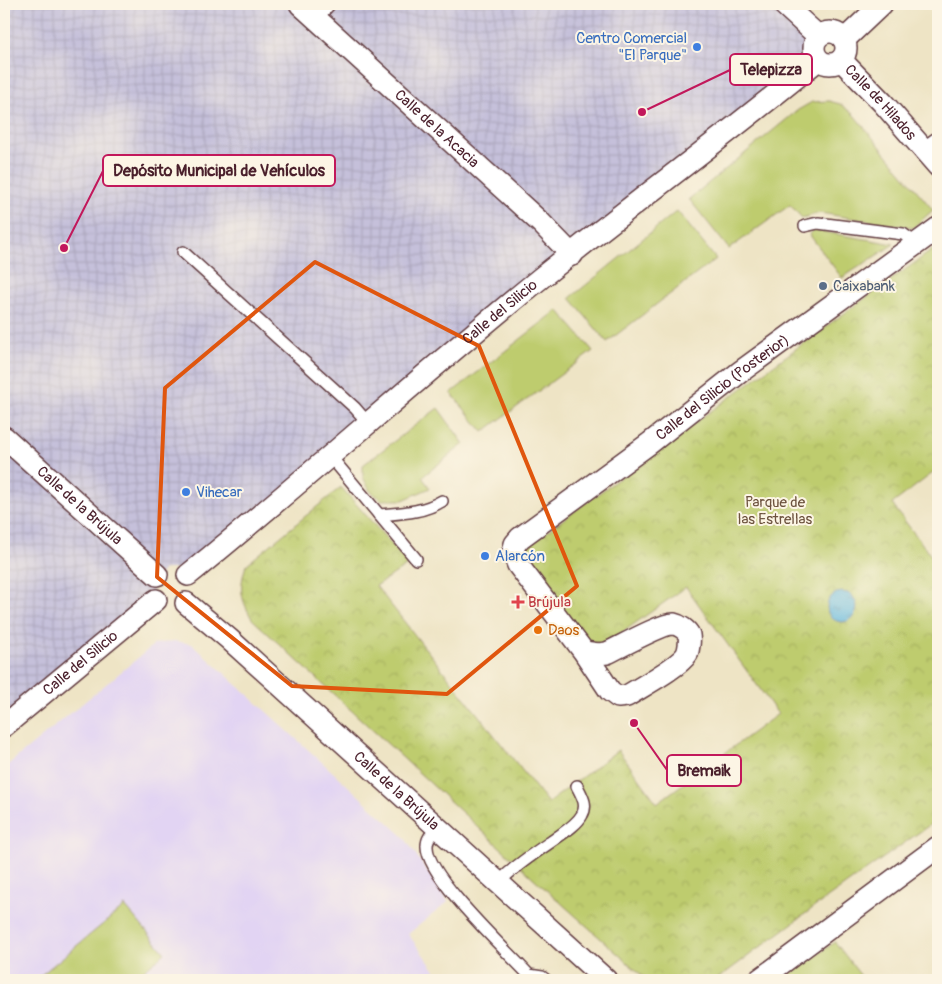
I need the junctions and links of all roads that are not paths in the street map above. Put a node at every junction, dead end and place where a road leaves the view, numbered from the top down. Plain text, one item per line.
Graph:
1 (300, 4) edge
2 (783, 4) edge
3 (882, 4) edge
4 (323, 11) edge
5 (818, 36) junction
6 (843, 50) junction
7 (818, 60) junction
8 (931, 143) edge
9 (938, 166) edge
10 (805, 226) dead end
11 (938, 228) edge
12 (917, 244) junction
13 (183, 252) dead end
14 (572, 255) junction
15 (368, 423) junction
16 (4, 437) edge
17 (330, 456) junction
18 (442, 502) dead end
19 (379, 515) junction
20 (416, 559) dead end
21 (157, 575) junction
22 (188, 575) junction
23 (156, 600) junction
24 (186, 603) junction
25 (584, 652) junction
26 (4, 726) edge
27 (577, 786) dead end
28 (438, 828) junction
29 (938, 847) edge
30 (499, 882) junction
31 (546, 980) edge
32 (606, 980) edge
33 (759, 980) edge

1 - 4 street, Calle de la Acacia
2 - 5 street
3 - 6 street
4 - 14 street, Calle de la Acacia
5 - 6 street
5 - 7 street
6 - 7 street
6 - 8 street, Calle de Hilados
7 - 14 street, Calle del Silicio
8 - 9 street, Calle de Hilados
10 - 12 lane
11 - 12 street, Calle del Silicio (Posterior)
12 - 25 street, Calle del Silicio (Posterior)
13 - 15 lane
14 - 15 street, Calle del Silicio
15 - 17 street, Calle del Silicio
16 - 21 street, Calle de la Brújula
17 - 19 lane
17 - 22 street, Calle del Silicio
18 - 19 lane
19 - 20 lane
21 - 22 street
21 - 23 street
22 - 24 street
23 - 24 street
23 - 26 street, Calle del Silicio
24 - 28 street, Calle de la Brújula
25 - 25 street
27 - 30 lane
28 - 30 street, Calle de la Brújula
28 - 31 lane
29 - 33 street
30 - 32 street, Calle de la Brújula

